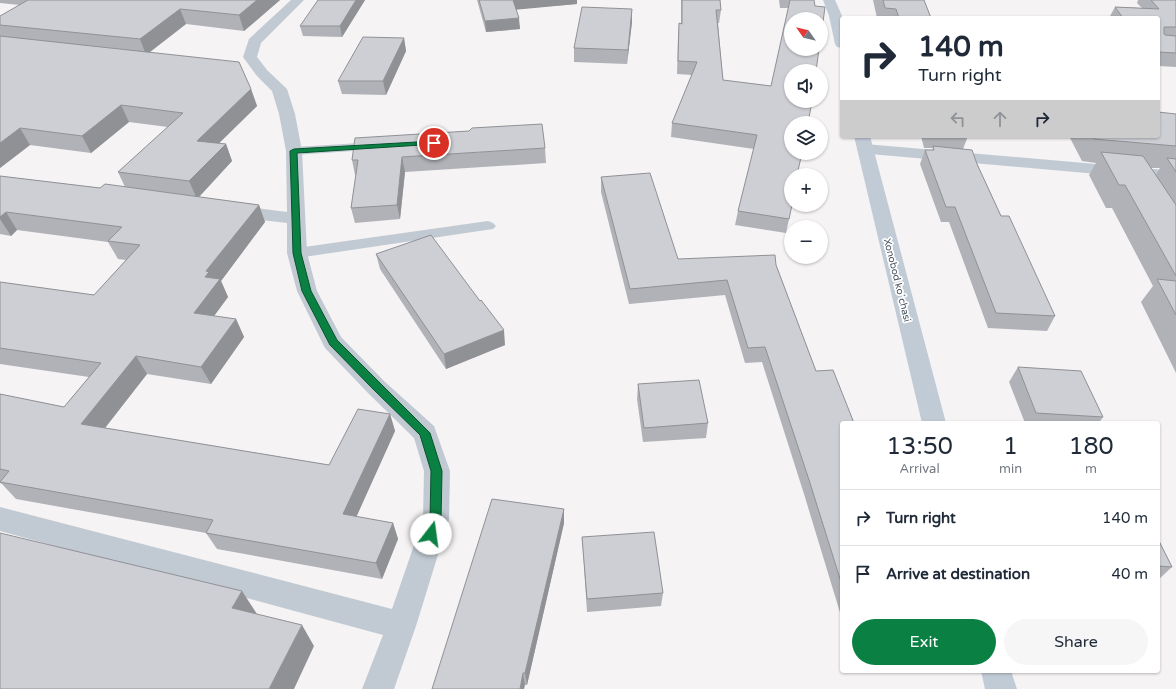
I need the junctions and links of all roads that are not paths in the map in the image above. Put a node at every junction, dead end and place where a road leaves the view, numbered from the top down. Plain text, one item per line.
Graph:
1 (298, 0) edge
2 (829, 0) edge
3 (840, 35) edge
4 (863, 143) edge
5 (388, 146) edge
6 (294, 151) junction
7 (1137, 173) junction
8 (1176, 176) edge
9 (1150, 193) edge
10 (218, 209) edge
11 (296, 219) junction
12 (488, 226) dead end
13 (297, 253) junction
14 (933, 421) edge
15 (0, 519) edge
16 (401, 626) junction
17 (997, 673) edge
18 (378, 689) edge
19 (1001, 689) edge

1 - 6 street
2 - 3 main road
4 - 7 street
4 - 14 main road, Xonobod koʻchasi
5 - 6 lane
6 - 11 street
7 - 8 street
7 - 9 street
10 - 11 street
11 - 13 street
12 - 13 lane
13 - 16 street
15 - 16 street
16 - 18 street
17 - 19 main road

